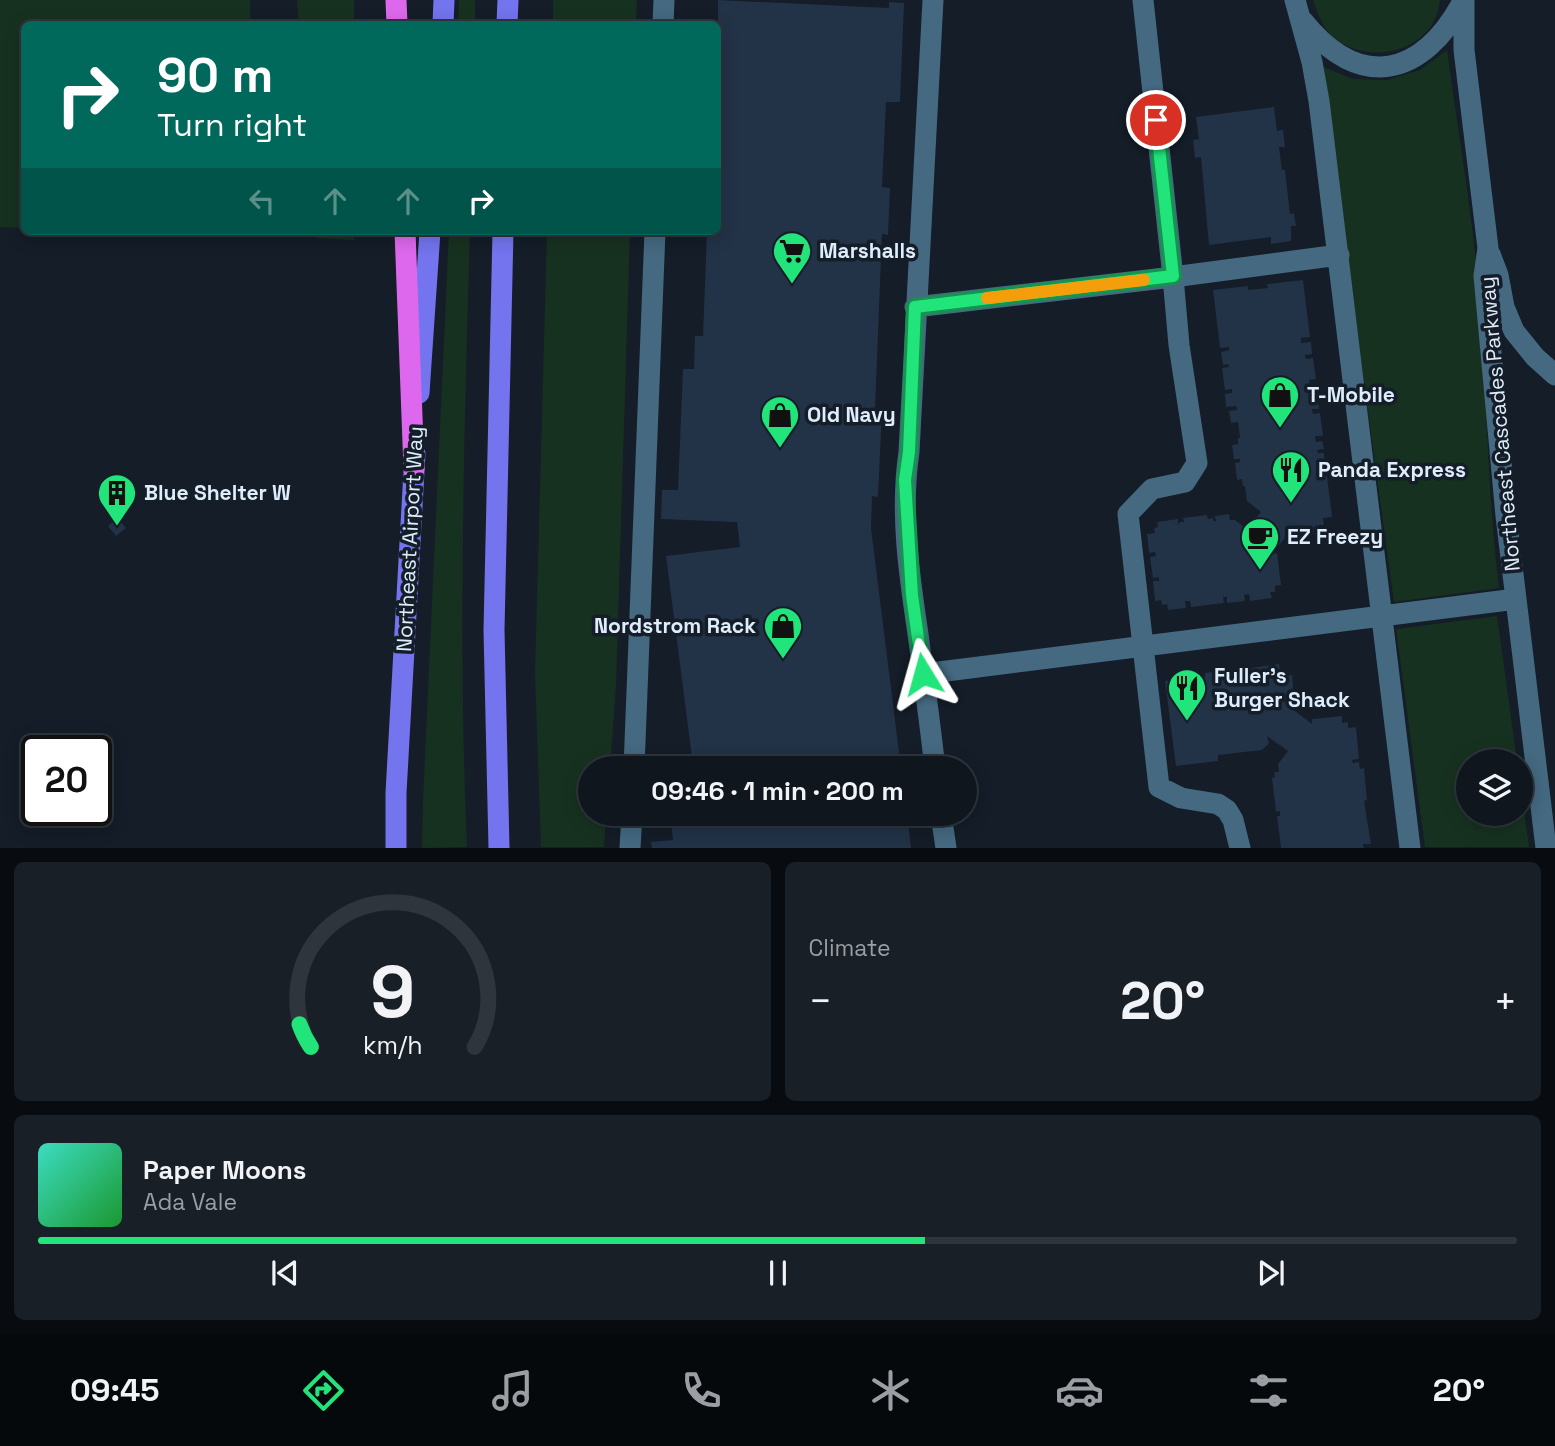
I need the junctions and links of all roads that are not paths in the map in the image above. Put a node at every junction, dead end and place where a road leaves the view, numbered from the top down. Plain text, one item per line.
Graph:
1 (396, 0) edge
2 (444, 0) edge
3 (508, 0) edge
4 (664, 0) edge
5 (933, 0) edge
6 (1143, 0) edge
7 (1464, 0) edge
8 (1297, 8) edge
9 (397, 21) edge
10 (443, 21) edge
11 (507, 21) edge
12 (663, 21) edge
13 (405, 235) edge
14 (429, 235) edge
15 (503, 235) edge
16 (655, 235) edge
17 (1488, 248) junction
18 (1339, 255) junction
19 (1173, 276) junction
20 (915, 307) junction
21 (1555, 374) edge
22 (414, 469) junction
23 (1516, 599) junction
24 (1382, 615) junction
25 (1144, 648) junction
26 (923, 674) junction
27 (634, 756) edge
28 (933, 756) edge
29 (631, 826) edge
30 (943, 826) edge
31 (396, 848) edge
32 (499, 848) edge
33 (630, 848) edge
34 (946, 848) edge
35 (1240, 848) edge
36 (1410, 848) edge
37 (1546, 848) edge

1 - 9 highway
2 - 10 main road
3 - 11 main road
4 - 12 street
5 - 20 street
6 - 19 street
7 - 8 street, Northeast Cascades Parkway
7 - 17 street, Northeast Cascades Parkway
8 - 18 street, Northeast Cascades Parkway
13 - 22 highway
14 - 22 main road, Northeast Airport Way
15 - 32 main road
16 - 27 street
17 - 21 street
17 - 23 street, Northeast Cascades Parkway
18 - 19 street
18 - 24 street, Northeast Cascades Parkway
19 - 20 street
19 - 25 street
20 - 26 street
22 - 31 main road, Northeast Airport Way
23 - 24 street
23 - 37 street, Northeast Cascades Parkway
24 - 25 street
24 - 36 street, Northeast Cascades Parkway
25 - 26 street
25 - 35 street
26 - 28 street
29 - 33 street
30 - 34 street

